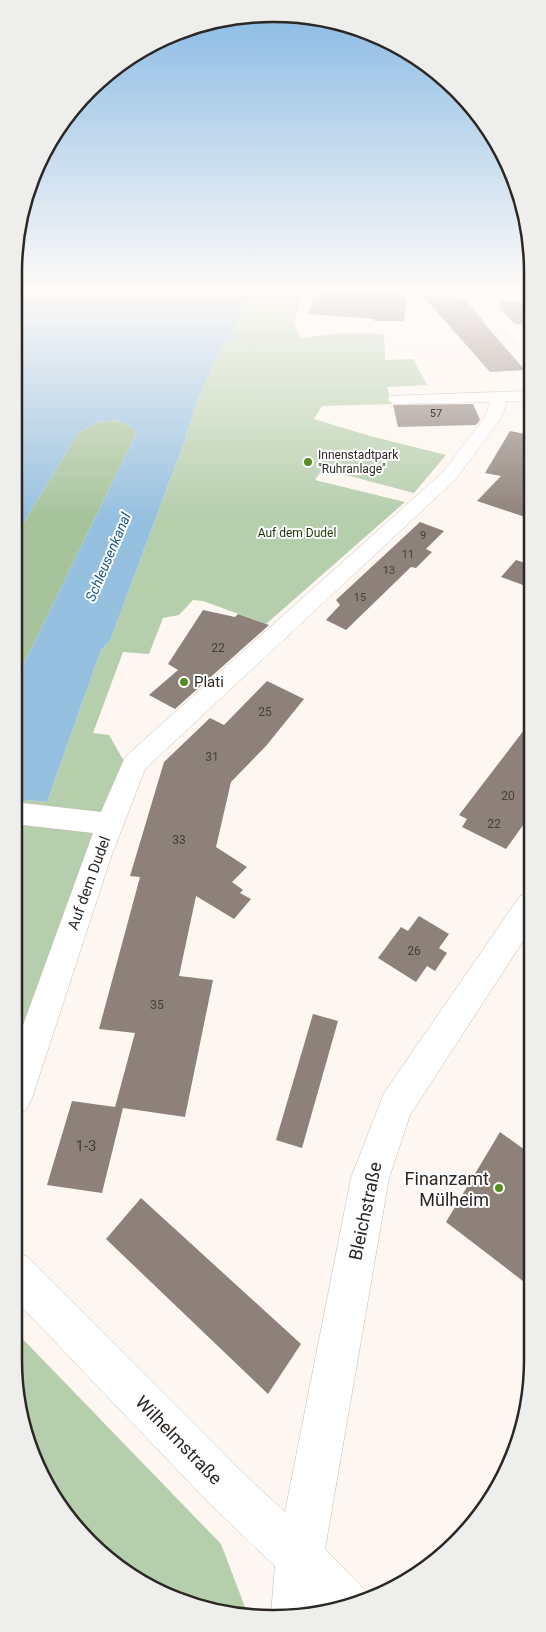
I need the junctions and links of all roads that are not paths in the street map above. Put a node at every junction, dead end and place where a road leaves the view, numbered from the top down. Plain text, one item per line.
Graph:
1 (524, 396) edge
2 (500, 397) junction
3 (396, 399) dead end
4 (23, 814) edge
5 (110, 824) junction
6 (524, 915) edge
7 (23, 1072) edge
8 (23, 1280) edge
9 (300, 1558) junction
10 (342, 1600) edge
11 (295, 1608) edge

1 - 2 street
2 - 3 street
2 - 5 street, Auf dem Dudel
4 - 5 street
5 - 7 street, Auf dem Dudel
6 - 9 street, Bleichstraße
8 - 9 street, Wilhelmstraße
9 - 10 street, Wilhelmstraße
9 - 11 street, Bleichstraße

